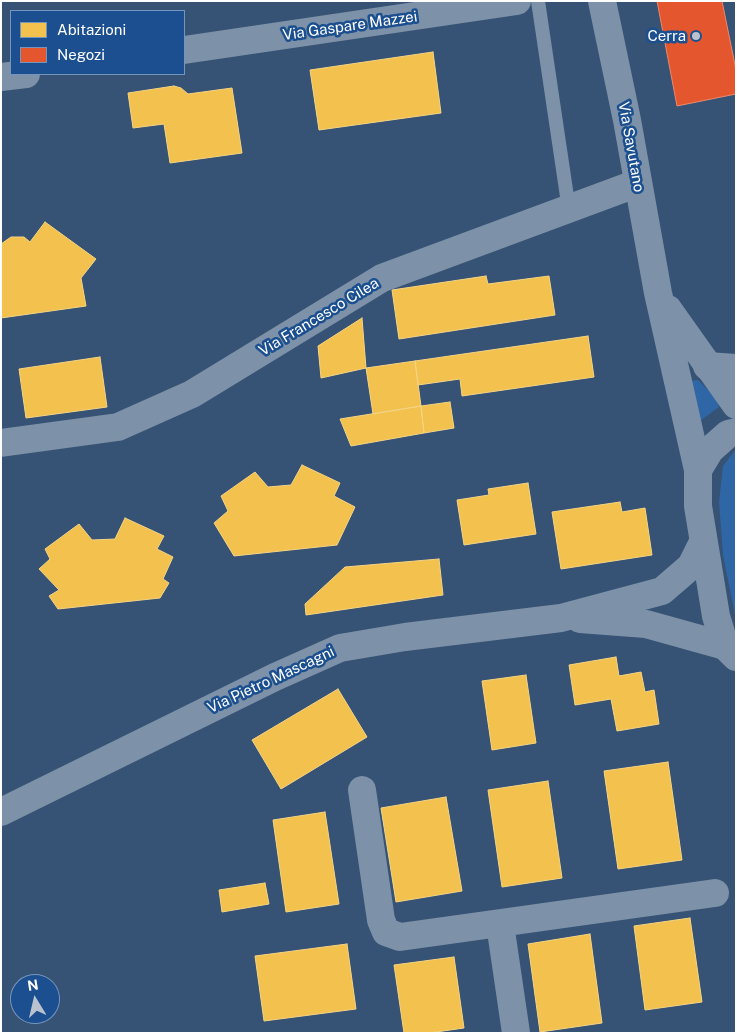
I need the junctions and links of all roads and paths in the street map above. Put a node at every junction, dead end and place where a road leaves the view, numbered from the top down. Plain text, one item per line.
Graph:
1 (517, 1) edge
2 (538, 1) edge
3 (602, 1) edge
4 (185, 50) edge
5 (18, 75) edge
6 (1, 77) edge
7 (638, 183) junction
8 (569, 210) junction
9 (658, 294) junction
10 (707, 366) junction
11 (736, 368) edge
12 (736, 405) edge
13 (736, 432) edge
14 (1, 443) edge
15 (698, 470) junction
16 (703, 542) junction
17 (561, 618) junction
18 (730, 652) edge
19 (362, 790) dead end
20 (1, 812) edge
21 (715, 893) dead end
22 (500, 924) junction
23 (516, 1033) edge

1 - 4 street, Via Gaspare Mazzei
2 - 8 lane
3 - 7 street, Via Savutano
5 - 6 street
7 - 8 street, Via Francesco Cilea
7 - 9 street, Via Savutano
8 - 14 street, Via Francesco Cilea
9 - 10 street
9 - 15 street, Via Savutano
10 - 11 street
10 - 12 street
13 - 15 street
15 - 16 street, Via Savutano
16 - 17 street
16 - 18 street, Via Savutano
17 - 18 street
17 - 20 street, Via Pietro Mascagni
19 - 22 street
21 - 22 street
22 - 23 street

